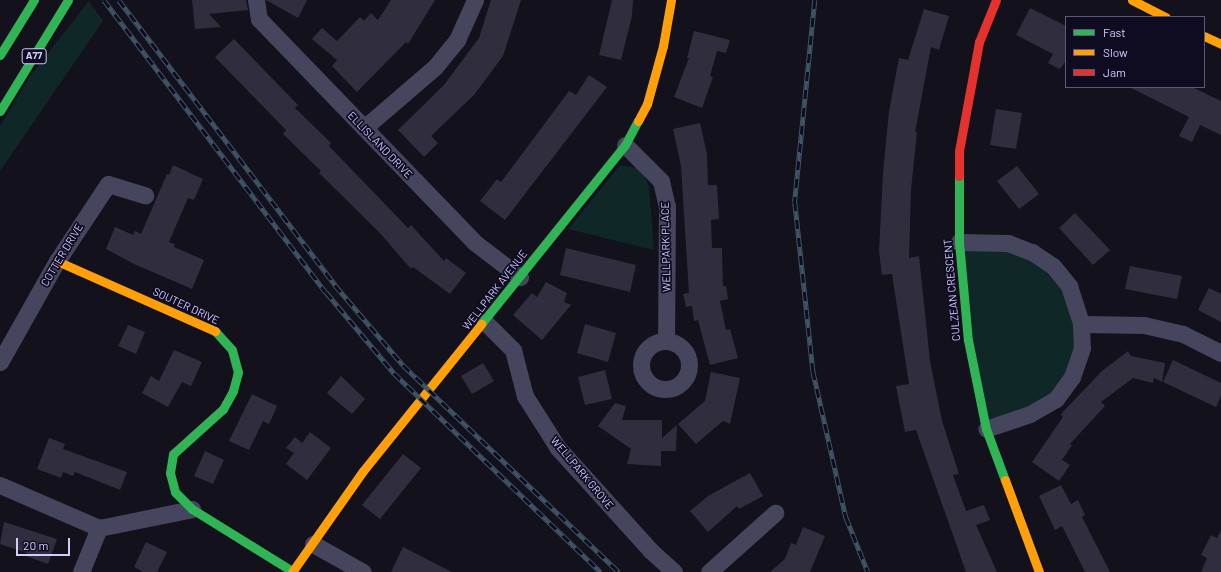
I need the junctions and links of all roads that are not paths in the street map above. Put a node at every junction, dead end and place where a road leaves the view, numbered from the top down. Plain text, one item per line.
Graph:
1 (34, 0) edge
2 (68, 0) edge
3 (256, 0) edge
4 (475, 0) edge
5 (671, 0) edge
6 (996, 0) edge
7 (1132, 0) edge
8 (1164, 16) edge
9 (1205, 36) edge
10 (1221, 44) edge
11 (0, 55) edge
12 (0, 111) edge
13 (364, 128) junction
14 (625, 145) junction
15 (145, 195) dead end
16 (959, 242) junction
17 (57, 261) junction
18 (520, 277) junction
19 (485, 322) junction
20 (1081, 324) junction
21 (666, 341) dead end
22 (1221, 353) edge
23 (0, 362) edge
24 (986, 429) junction
25 (0, 485) edge
26 (192, 509) junction
27 (775, 513) dead end
28 (99, 528) junction
29 (313, 544) junction
30 (82, 572) edge
31 (292, 572) edge
32 (363, 572) edge
33 (674, 572) edge
34 (709, 572) edge
35 (1039, 572) edge

1 - 11 main road, A77
2 - 12 main road, A77
3 - 13 street, ELLISLAND DRIVE
4 - 13 street
5 - 14 main road, WELLPARK AVENUE
6 - 16 main road, CULZEAN CRESCENT
7 - 8 main road
9 - 10 main road
13 - 18 street, ELLISLAND DRIVE
14 - 18 main road, WELLPARK AVENUE
14 - 21 street, WELLPARK PLACE
15 - 17 street, COTTER DRIVE
16 - 20 street
16 - 24 main road, CULZEAN CRESCENT
17 - 23 street, COTTER DRIVE
17 - 26 main road, SOUTER DRIVE
18 - 19 main road, WELLPARK AVENUE
19 - 29 main road, WELLPARK AVENUE
19 - 33 street, WELLPARK GROVE
20 - 22 street
20 - 24 street
24 - 35 main road, CULZEAN CRESCENT
25 - 28 street
26 - 28 street
26 - 31 main road, SOUTER DRIVE
27 - 34 street
28 - 30 street
29 - 31 main road, WELLPARK AVENUE
29 - 32 street

